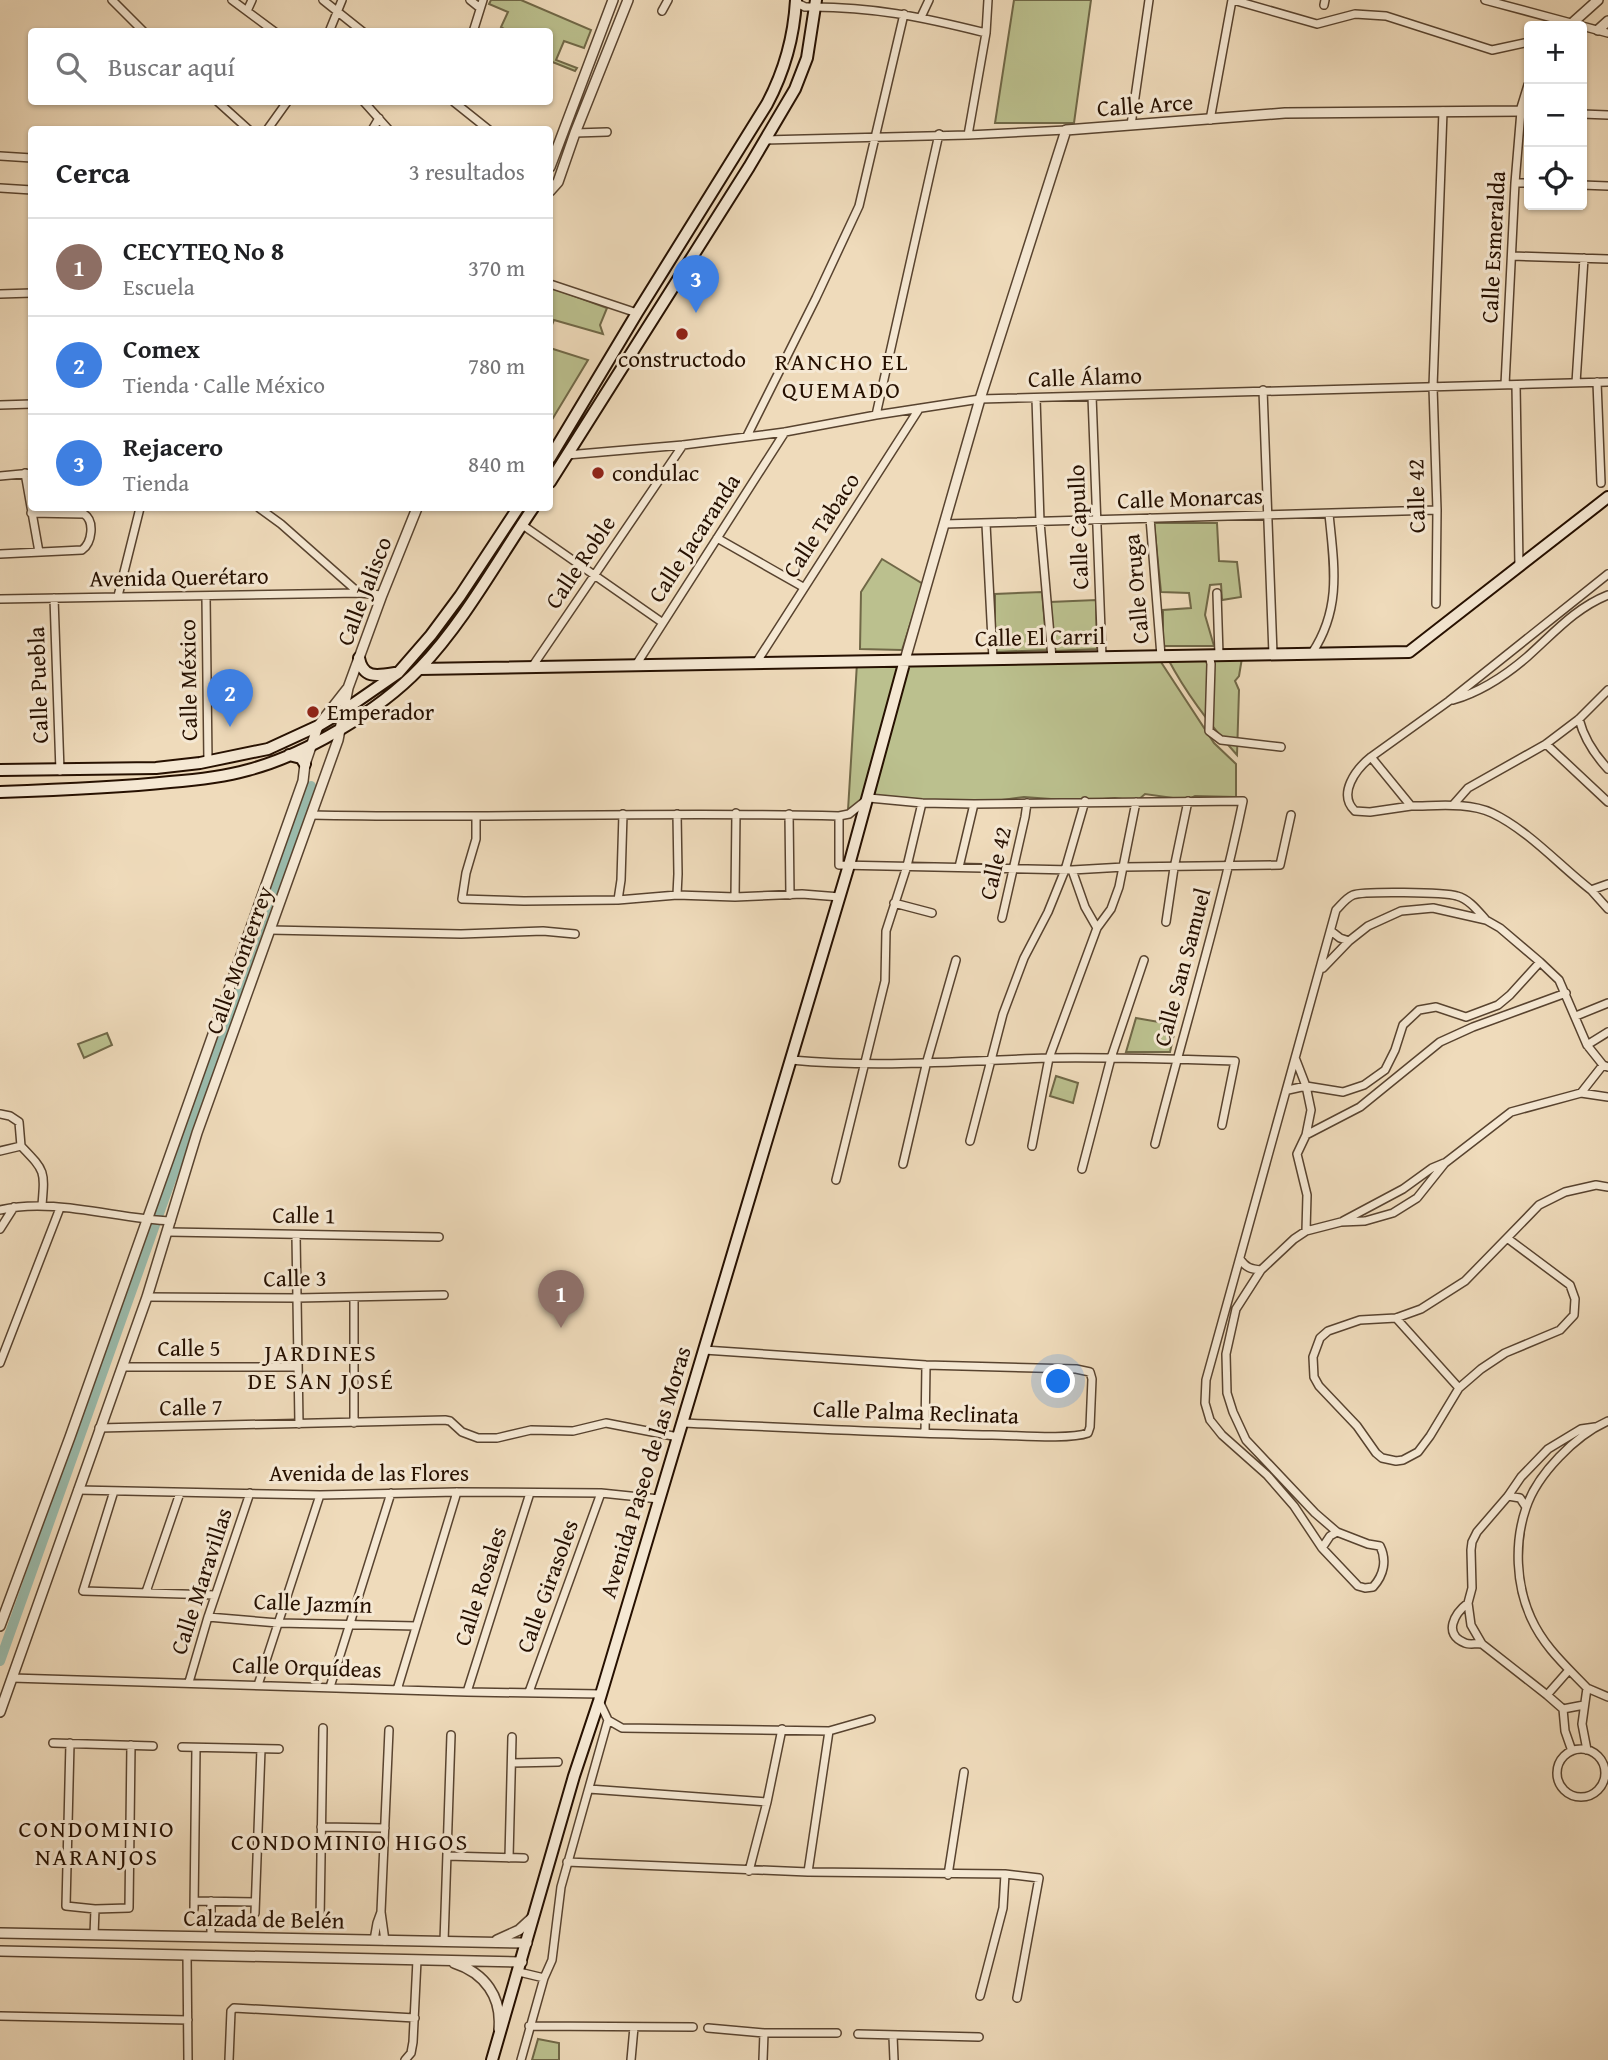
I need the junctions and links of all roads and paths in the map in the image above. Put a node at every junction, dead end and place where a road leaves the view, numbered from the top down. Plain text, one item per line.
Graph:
1 (112, 0) edge
2 (232, 0) edge
3 (252, 0) edge
4 (323, 0) edge
5 (342, 0) edge
6 (470, 0) edge
7 (613, 0) edge
8 (628, 0) edge
9 (668, 0) edge
10 (796, 0) edge
11 (867, 0) edge
12 (929, 0) edge
13 (1149, 0) edge
14 (1233, 0) edge
15 (1485, 0) edge
16 (1598, 0) edge
17 (990, 2) edge
18 (816, 3) edge
19 (482, 4) edge
20 (863, 8) junction
21 (247, 11) junction
22 (662, 11) dead end
23 (338, 12) junction
24 (904, 14) junction
25 (921, 17) junction
26 (1608, 20) edge
27 (1558, 21) edge
28 (1580, 21) edge
29 (140, 28) edge
30 (270, 28) edge
31 (331, 28) edge
32 (358, 28) edge
33 (474, 28) edge
34 (1603, 32) edge
35 (986, 33) junction
36 (1524, 43) edge
37 (221, 105) edge
38 (285, 105) edge
39 (367, 105) edge
40 (458, 105) edge
41 (1443, 111) junction
42 (1524, 111) edge
43 (1587, 114) edge
44 (1608, 115) edge
45 (379, 118) junction
46 (1524, 119) edge
47 (1210, 120) junction
48 (1131, 125) junction
49 (244, 126) edge
50 (270, 126) edge
51 (374, 126) edge
52 (386, 126) edge
53 (484, 126) edge
54 (1066, 130) junction
55 (607, 132) dead end
56 (575, 133) junction
57 (939, 135) junction
58 (968, 135) junction
59 (876, 136) junction
60 (764, 140) junction
61 (0, 156) edge
62 (28, 158) edge
63 (553, 159) edge
64 (554, 179) edge
65 (1516, 183) junction
66 (1524, 183) edge
67 (1587, 185) edge
68 (1608, 186) edge
69 (0, 188) edge
70 (28, 190) edge
71 (1512, 256) junction
72 (1584, 258) junction
73 (1608, 259) edge
74 (553, 285) edge
75 (28, 293) edge
76 (0, 294) edge
77 (637, 313) junction
78 (1597, 382) junction
79 (1608, 382) edge
80 (1576, 383) junction
81 (1505, 385) junction
82 (1516, 385) junction
83 (1433, 387) junction
84 (1263, 390) junction
85 (1092, 396) junction
86 (1037, 398) junction
87 (980, 399) junction
88 (28, 404) edge
89 (0, 405) edge
90 (919, 408) junction
91 (876, 415) junction
92 (785, 432) junction
93 (747, 436) junction
94 (683, 445) junction
95 (553, 450) edge
96 (567, 455) junction
97 (28, 473) edge
98 (0, 475) edge
99 (553, 477) edge
100 (1601, 483) dead end
101 (1608, 497) edge
102 (1437, 510) junction
103 (139, 511) edge
104 (263, 511) edge
105 (416, 511) edge
106 (516, 511) edge
107 (531, 511) edge
108 (31, 513) joint
109 (1329, 514) junction
110 (1268, 515) junction
111 (1150, 518) junction
112 (1097, 520) junction
113 (1040, 522) junction
114 (522, 524) junction
115 (944, 524) junction
116 (986, 524) junction
117 (717, 538) junction
118 (39, 552) junction
119 (0, 554) edge
120 (1519, 566) junction
121 (594, 576) junction
122 (1606, 576) edge
123 (1608, 586) edge
124 (803, 587) junction
125 (359, 593) junction
126 (1217, 593) dead end
127 (382, 595) junction
128 (1608, 595) edge
129 (118, 596) junction
130 (206, 597) junction
131 (54, 598) junction
132 (0, 599) edge
133 (1436, 604) dead end
134 (663, 623) junction
135 (1312, 653) junction
136 (1273, 654) junction
137 (1214, 655) junction
138 (1161, 656) junction
139 (1102, 657) junction
140 (359, 658) junction
141 (1052, 658) junction
142 (993, 659) junction
143 (905, 660) junction
144 (756, 663) junction
145 (636, 665) junction
146 (532, 667) junction
147 (420, 669) junction
148 (397, 673) junction
149 (348, 688) junction
150 (1608, 690) edge
151 (1449, 701) junction
152 (344, 712) junction
153 (1578, 719) junction
154 (318, 726) junction
155 (341, 729) junction
156 (312, 744) junction
157 (1546, 744) junction
158 (1281, 747) dead end
159 (289, 755) junction
160 (1371, 757) junction
161 (208, 762) junction
162 (305, 764) junction
163 (1608, 769) edge
164 (0, 770) edge
165 (60, 771) junction
166 (303, 781) junction
167 (319, 791) junction
168 (0, 792) edge
169 (869, 798) junction
170 (1085, 801) junction
171 (1188, 801) junction
172 (1136, 802) junction
173 (1608, 802) edge
174 (922, 803) junction
175 (1027, 803) junction
176 (974, 804) junction
177 (1453, 805) junction
178 (1411, 806) junction
179 (736, 813) junction
180 (623, 814) junction
181 (677, 814) junction
182 (789, 814) junction
183 (311, 815) junction
184 (1291, 815) dead end
185 (476, 816) junction
186 (839, 816) junction
187 (849, 865) junction
188 (907, 866) junction
189 (959, 867) junction
190 (1124, 867) junction
191 (1229, 867) junction
192 (1174, 868) junction
193 (1014, 869) junction
194 (1068, 870) junction
195 (1608, 884) edge
196 (1591, 890) junction
197 (1397, 894) junction
198 (677, 895) junction
199 (790, 895) junction
200 (735, 897) junction
201 (839, 897) junction
202 (618, 900) junction
203 (894, 903) junction
204 (1608, 909) edge
205 (1401, 911) junction
206 (932, 913) dead end
207 (1002, 918) dead end
208 (1486, 920) junction
209 (1166, 922) dead end
210 (1097, 928) junction
211 (270, 930) junction
212 (1331, 931) junction
213 (575, 934) dead end
214 (1349, 941) junction
215 (956, 960) dead end
216 (1144, 960) dead end
217 (1540, 962) junction
218 (1321, 970) junction
219 (1566, 993) junction
220 (1608, 1003) edge
221 (1576, 1016) junction
222 (1608, 1032) edge
223 (1587, 1045) junction
224 (1049, 1058) junction
225 (1111, 1058) junction
226 (1177, 1059) junction
227 (791, 1060) junction
228 (991, 1060) junction
229 (1296, 1060) junction
230 (927, 1061) junction
231 (864, 1064) junction
232 (1606, 1066) edge
233 (1306, 1086) junction
234 (1288, 1090) junction
235 (1581, 1093) junction
236 (1608, 1097) edge
237 (0, 1114) edge
238 (1222, 1125) dead end
239 (1306, 1135) junction
240 (970, 1141) dead end
241 (1155, 1144) dead end
242 (21, 1146) junction
243 (1032, 1146) dead end
244 (0, 1151) edge
245 (1445, 1163) junction
246 (902, 1164) dead end
247 (1082, 1169) dead end
248 (836, 1180) dead end
249 (1608, 1187) edge
250 (42, 1206) junction
251 (14, 1207) junction
252 (60, 1208) junction
253 (0, 1210) edge
254 (148, 1220) junction
255 (170, 1221) junction
256 (1341, 1222) junction
257 (0, 1229) edge
258 (1306, 1231) junction
259 (168, 1232) junction
260 (296, 1234) junction
261 (439, 1237) dead end
262 (1507, 1238) junction
263 (1240, 1259) junction
264 (1262, 1270) junction
265 (444, 1296) dead end
266 (147, 1297) junction
267 (354, 1297) junction
268 (297, 1298) junction
269 (1396, 1318) junction
270 (704, 1350) junction
271 (0, 1363) edge
272 (926, 1365) junction
273 (123, 1367) junction
274 (298, 1367) junction
275 (1459, 1388) junction
276 (1608, 1421) edge
277 (354, 1423) junction
278 (682, 1423) junction
279 (299, 1424) junction
280 (1595, 1427) junction
281 (99, 1428) junction
282 (925, 1433) junction
283 (678, 1437) junction
284 (78, 1490) junction
285 (114, 1491) junction
286 (457, 1492) junction
287 (180, 1493) junction
288 (250, 1493) junction
289 (391, 1493) junction
290 (530, 1493) junction
291 (601, 1493) junction
292 (320, 1494) junction
293 (1508, 1496) junction
294 (659, 1499) junction
295 (1526, 1507) junction
296 (1337, 1532) junction
297 (1322, 1548) junction
298 (146, 1592) junction
299 (215, 1595) junction
300 (1468, 1603) junction
301 (208, 1617) junction
302 (1, 1622) edge
303 (278, 1623) junction
304 (349, 1624) junction
305 (416, 1626) junction
306 (1482, 1644) junction
307 (1569, 1670) junction
308 (12, 1678) junction
309 (189, 1682) junction
310 (258, 1685) junction
311 (330, 1687) junction
312 (1587, 1688) junction
313 (397, 1690) junction
314 (467, 1692) junction
315 (529, 1692) junction
316 (1548, 1695) junction
317 (600, 1697) junction
318 (1608, 1697) edge
319 (1584, 1705) junction
320 (1563, 1709) junction
321 (0, 1712) edge
322 (871, 1719) dead end
323 (608, 1720) junction
324 (323, 1728) dead end
325 (782, 1729) junction
326 (389, 1730) dead end
327 (829, 1731) junction
328 (451, 1735) dead end
329 (512, 1737) dead end
330 (53, 1743) dead end
331 (70, 1743) junction
332 (131, 1745) junction
333 (153, 1745) dead end
334 (182, 1747) dead end
335 (195, 1748) junction
336 (261, 1749) junction
337 (279, 1749) dead end
338 (1587, 1750) junction
339 (1572, 1751) junction
340 (558, 1762) dead end
341 (512, 1763) junction
342 (1606, 1766) edge
343 (964, 1772) dead end
344 (589, 1789) junction
345 (767, 1802) junction
346 (321, 1827) junction
347 (385, 1828) junction
348 (447, 1856) junction
349 (509, 1858) junction
350 (524, 1858) dead end
351 (567, 1863) junction
352 (749, 1871) junction
353 (808, 1872) junction
354 (1005, 1874) junction
355 (948, 1875) junction
356 (211, 1901) junction
357 (255, 1902) junction
358 (95, 1909) junction
359 (381, 1912) junction
360 (255, 1913) dead end
361 (536, 1914) junction
362 (320, 1921) dead end
363 (0, 1933) edge
364 (63, 1934) junction
365 (94, 1935) junction
366 (211, 1937) junction
367 (363, 1940) junction
368 (374, 1940) junction
369 (385, 1941) junction
370 (444, 1942) junction
371 (492, 1943) junction
372 (527, 1943) junction
373 (0, 1951) edge
374 (62, 1952) junction
375 (187, 1956) junction
376 (363, 1958) junction
377 (417, 1960) junction
378 (442, 1960) junction
379 (520, 1967) junction
380 (544, 1978) junction
381 (981, 1996) dead end
382 (1017, 1998) dead end
383 (0, 2016) edge
384 (415, 2018) junction
385 (188, 2020) junction
386 (530, 2026) junction
387 (634, 2027) junction
388 (693, 2027) dead end
389 (708, 2028) dead end
390 (764, 2033) junction
391 (837, 2034) dead end
392 (858, 2034) dead end
393 (893, 2036) junction
394 (979, 2037) dead end
395 (498, 2043) junction
396 (188, 2060) edge
397 (229, 2060) edge
398 (405, 2060) edge
399 (492, 2060) edge
400 (521, 2060) edge
401 (631, 2060) edge
402 (763, 2060) edge
403 (894, 2060) edge

1 - 29 street
2 - 21 street
3 - 21 street
4 - 23 street
5 - 23 street
6 - 19 street
7 - 63 street
8 - 56 street
9 - 22 street
10 - 18 street
10 - 77 main road
11 - 20 street
12 - 25 street
13 - 48 street
14 - 36 street
14 - 47 street
15 - 27 street
16 - 28 street
17 - 35 street
18 - 20 street
18 - 60 main road
19 - 33 street
20 - 24 street
21 - 30 street
23 - 31 street
23 - 32 street
24 - 25 street
24 - 59 street
25 - 35 street
26 - 34 street
35 - 58 street
37 - 49 street
38 - 50 street
39 - 45 street
40 - 53 street
41 - 42 street, Calle Arce
41 - 47 street, Calle Arce
41 - 83 street, Calle 42
43 - 44 street
45 - 51 street
45 - 52 street
46 - 65 street, Calle Esmeralda
47 - 48 street, Calle Arce
48 - 54 street, Calle Arce
54 - 58 street, Calle Arce
54 - 87 street
55 - 56 street
56 - 64 street
57 - 58 street, Calle Arce
57 - 59 street, Calle Arce
57 - 91 street
59 - 60 street, Calle Arce
59 - 93 street
60 - 96 main road
61 - 62 street
65 - 66 street
65 - 71 street, Calle Esmeralda
67 - 68 street
69 - 70 street
71 - 72 street
71 - 81 street, Calle Esmeralda
72 - 73 street
72 - 80 street
74 - 77 street
75 - 76 street
77 - 95 main road
78 - 79 street, Calle Álamo
78 - 80 street, Calle Álamo
78 - 100 street
80 - 82 street, Calle Álamo
81 - 82 street, Calle Álamo
81 - 83 street, Calle Álamo
82 - 120 street
83 - 84 street, Calle Álamo
83 - 102 street, Calle 42
84 - 85 street, Calle Álamo
84 - 110 street
85 - 86 street, Calle Álamo
85 - 112 street, Calle Capullo
86 - 87 street, Calle Álamo
86 - 113 street
87 - 90 street, Calle Álamo
87 - 115 street
88 - 89 street
90 - 91 street, Calle Álamo
90 - 124 street, Calle Tabaco
91 - 92 street, Calle Álamo
92 - 93 street, Calle Álamo
92 - 117 street, Calle Jacaranda
93 - 94 street, Calle Álamo
94 - 96 street, Calle Álamo
94 - 121 street, Calle Roble
96 - 99 main road
97 - 98 street
101 - 120 main road, Calle El Carril
102 - 109 street, Calle Monarcas
102 - 133 street, Calle 42
103 - 129 street
104 - 125 street
105 - 127 street, Calle Jalisco
106 - 148 main road
107 - 114 main road
108 - 118 street
108 - 118 street
109 - 110 street, Calle Monarcas
109 - 135 street
110 - 111 street, Calle Monarcas
110 - 136 street
111 - 112 street, Calle Monarcas
111 - 138 street, Calle Oruga
112 - 113 street, Calle Monarcas
112 - 139 street, Calle Capullo
113 - 116 street, Calle Monarcas
113 - 141 street
114 - 121 street
114 - 147 main road
115 - 116 street, Calle Monarcas
115 - 143 street
116 - 142 street
117 - 124 street
117 - 134 street, Calle Jacaranda
118 - 119 street
120 - 135 main road, Calle El Carril
121 - 134 street
121 - 146 street, Calle Roble
122 - 123 street
122 - 151 street
124 - 144 street, Calle Tabaco
125 - 127 street, Avenida Querétaro
125 - 130 street, Avenida Querétaro
126 - 137 street
127 - 140 street, Calle Jalisco
128 - 151 street
129 - 130 street, Avenida Querétaro
129 - 131 street, Avenida Querétaro
130 - 161 street, Calle México
131 - 132 street, Avenida Querétaro
131 - 165 street, Calle Puebla
134 - 145 street, Calle Jacaranda
135 - 136 main road, Calle El Carril
136 - 137 main road, Calle El Carril
137 - 138 main road, Calle El Carril
137 - 158 street
138 - 139 main road, Calle El Carril
139 - 141 main road, Calle El Carril
140 - 148 main road
140 - 149 street, Calle Jalisco
141 - 142 main road, Calle El Carril
142 - 143 main road, Calle El Carril
143 - 144 main road, Calle El Carril
143 - 169 main road, Avenida Paseo de las Moras
144 - 145 main road, Calle El Carril
145 - 146 main road, Calle El Carril
146 - 147 main road, Calle El Carril
147 - 155 main road
148 - 152 main road
149 - 152 street, Calle Jalisco
149 - 154 street, Calle Jalisco
150 - 153 street
151 - 160 street
152 - 154 main road
152 - 155 street, Calle Monterrey
153 - 157 street
153 - 163 street
154 - 156 street, Calle Jalisco
154 - 161 main road
155 - 156 main road
155 - 167 street, Calle Monterrey
156 - 159 main road
156 - 162 street, Calle Monterrey
157 - 173 street
157 - 177 street
159 - 162 main road
159 - 168 main road
160 - 178 street
160 - 178 street
161 - 165 main road
162 - 166 street, Calle Monterrey
164 - 165 main road
166 - 167 street
166 - 254 street, Calle Monterrey
167 - 183 street, Calle Monterrey
169 - 174 street
169 - 186 street
169 - 187 main road, Avenida Paseo de las Moras
170 - 172 street
170 - 175 street
170 - 194 street
171 - 172 street
171 - 191 street, Calle San Samuel
171 - 192 street
172 - 190 street
174 - 176 street
174 - 188 street
175 - 176 street
175 - 193 street, Calle 42
176 - 189 street
177 - 178 street
177 - 196 street
179 - 181 street
179 - 182 street
179 - 200 street
180 - 181 street
180 - 185 street
180 - 202 street
181 - 198 street
182 - 186 street
182 - 199 street
183 - 185 street
183 - 211 street, Calle Monterrey
184 - 191 street
185 - 202 street
186 - 187 street
187 - 188 street
187 - 201 main road, Avenida Paseo de las Moras
188 - 189 street
188 - 203 street
189 - 193 street
190 - 192 street
190 - 194 street
190 - 210 street
191 - 192 street
191 - 226 street, Calle San Samuel
192 - 209 street
193 - 194 street
193 - 207 street, Calle 42
194 - 210 street
194 - 228 street
195 - 196 street
196 - 204 street
197 - 205 street
197 - 208 street
197 - 212 street
198 - 200 street
198 - 202 street
199 - 200 street
199 - 201 street
201 - 227 main road, Avenida Paseo de las Moras
203 - 206 street
203 - 231 street
205 - 208 street
205 - 214 street
208 - 217 street
210 - 224 street
211 - 213 street
211 - 255 street, Calle Monterrey
212 - 214 street
212 - 218 street
214 - 218 street
215 - 230 street
216 - 225 street
217 - 219 street
217 - 233 street
218 - 229 street
219 - 221 street
219 - 239 street
220 - 221 street
221 - 223 street
222 - 223 street
223 - 232 street
224 - 225 street
224 - 228 street
224 - 243 street
225 - 226 street
225 - 247 street
226 - 238 street
226 - 241 street, Calle San Samuel
227 - 231 street
227 - 270 main road, Avenida Paseo de las Moras
228 - 230 street
228 - 240 street
229 - 233 street
229 - 234 street
230 - 231 street
230 - 246 street
231 - 248 street
232 - 235 street
233 - 234 street
233 - 239 street
234 - 263 street
235 - 236 street
235 - 245 street
237 - 242 street
239 - 258 street
242 - 244 street
242 - 250 street
245 - 256 street
245 - 256 street
249 - 262 street
250 - 251 street
250 - 252 street
251 - 253 street
251 - 257 street
252 - 254 street
252 - 271 street
254 - 255 street
254 - 302 street, Calle Monterrey
255 - 259 street, Calle Monterrey
256 - 258 street
258 - 264 street
259 - 260 street, Calle 1
259 - 266 street, Calle Monterrey
260 - 261 street, Calle 1
260 - 268 street
262 - 269 street
262 - 275 street
263 - 264 street
263 - 297 street
264 - 296 street
265 - 267 street, Calle 3
266 - 268 street, Calle 3
266 - 273 street, Calle Monterrey
267 - 268 street, Calle 3
267 - 277 street
268 - 274 street
269 - 275 street
269 - 275 street
270 - 272 street
270 - 278 main road, Avenida Paseo de las Moras
272 - 282 street
272 - 282 street, Calle Palma Reclinata
273 - 274 street, Calle 5
273 - 281 street, Calle Monterrey
274 - 279 street
276 - 280 street
277 - 279 street, Calle 7
277 - 283 street, Calle 7
278 - 282 street, Calle Palma Reclinata
278 - 283 main road, Avenida Paseo de las Moras
279 - 281 street, Calle 7
280 - 293 street
280 - 295 street
281 - 284 street, Calle Monterrey
283 - 294 main road, Avenida Paseo de las Moras
284 - 285 street, Avenida de las Flores
284 - 308 street, Calle Monterrey
285 - 287 street, Avenida de las Flores
285 - 298 street
286 - 289 street, Avenida de las Flores
286 - 290 street, Avenida de las Flores
286 - 305 street
287 - 288 street, Avenida de las Flores
287 - 298 street
288 - 292 street, Avenida de las Flores
288 - 299 street, Calle Maravillas
289 - 292 street, Avenida de las Flores
289 - 304 street
290 - 291 street, Avenida de las Flores
290 - 314 street, Calle Rosales
291 - 294 street, Avenida de las Flores
291 - 315 street, Calle Girasoles
292 - 303 street
293 - 295 street
293 - 300 street
294 - 317 main road, Avenida Paseo de las Moras
295 - 307 street
296 - 297 street
296 - 297 street
298 - 299 street
299 - 301 street, Calle Maravillas
300 - 306 street
300 - 306 street
301 - 303 street, Calle Jazmín
301 - 309 street, Calle Maravillas
303 - 304 street, Calle Jazmín
303 - 310 street
304 - 305 street, Calle Jazmín
304 - 311 street
305 - 313 street
306 - 316 street
307 - 312 street
307 - 316 street
308 - 309 street, Calle Orquídeas
308 - 321 street, Calle Monterrey
309 - 310 street, Calle Orquídeas
310 - 311 street, Calle Orquídeas
311 - 313 street, Calle Orquídeas
312 - 318 street
312 - 319 street
313 - 314 street, Calle Orquídeas
314 - 315 street, Calle Orquídeas
315 - 317 street, Calle Orquídeas
316 - 320 street
317 - 323 street
317 - 361 main road, Avenida Paseo de las Moras
319 - 320 street
319 - 338 street
320 - 339 street
322 - 327 street
323 - 325 street
323 - 344 street
324 - 346 street
325 - 327 street
325 - 345 street
326 - 347 street
327 - 353 street
328 - 348 street
329 - 341 street
330 - 331 street
331 - 332 street
331 - 358 street
332 - 333 street
332 - 358 street
334 - 335 street
335 - 336 street
335 - 356 street
336 - 337 street
336 - 357 street
338 - 339 street
338 - 342 street
339 - 342 street
340 - 341 street
341 - 349 street
343 - 355 street
344 - 345 street
344 - 351 street
345 - 352 street
346 - 347 street
346 - 362 street
347 - 359 street
348 - 349 street
348 - 370 street
349 - 350 street
351 - 352 street
351 - 380 street
352 - 353 street
353 - 355 street
354 - 355 street
354 - 381 street
354 - 382 street
356 - 357 street
356 - 366 street
357 - 360 street
358 - 365 street
359 - 368 street
359 - 369 street
361 - 371 street
361 - 372 main road, Avenida Paseo de las Moras
363 - 364 street, Calzada de Belén
364 - 365 street, Calzada de Belén
364 - 374 street
365 - 366 street, Calzada de Belén
366 - 367 street, Calzada de Belén
367 - 368 street, Calzada de Belén
367 - 376 street
368 - 369 street, Calzada de Belén
369 - 370 street, Calzada de Belén
370 - 371 street, Calzada de Belén
371 - 372 street, Calzada de Belén
372 - 379 main road, Avenida Paseo de las Moras
373 - 374 street, Calzada de Belén
374 - 375 street, Calzada de Belén
375 - 376 street, Calzada de Belén
375 - 385 street
376 - 377 street, Calzada de Belén
377 - 378 street, Calzada de Belén
377 - 384 street
378 - 379 street, Calzada de Belén
378 - 395 street
379 - 380 street
379 - 395 main road, Avenida Paseo de las Moras
380 - 386 street
383 - 385 street
384 - 397 street
384 - 398 street
385 - 396 street
386 - 387 street
386 - 400 street
387 - 388 street
387 - 401 street
389 - 390 street
390 - 391 street
390 - 402 street
392 - 393 street
393 - 394 street
393 - 403 street
395 - 399 main road, Avenida Paseo de las Moras

